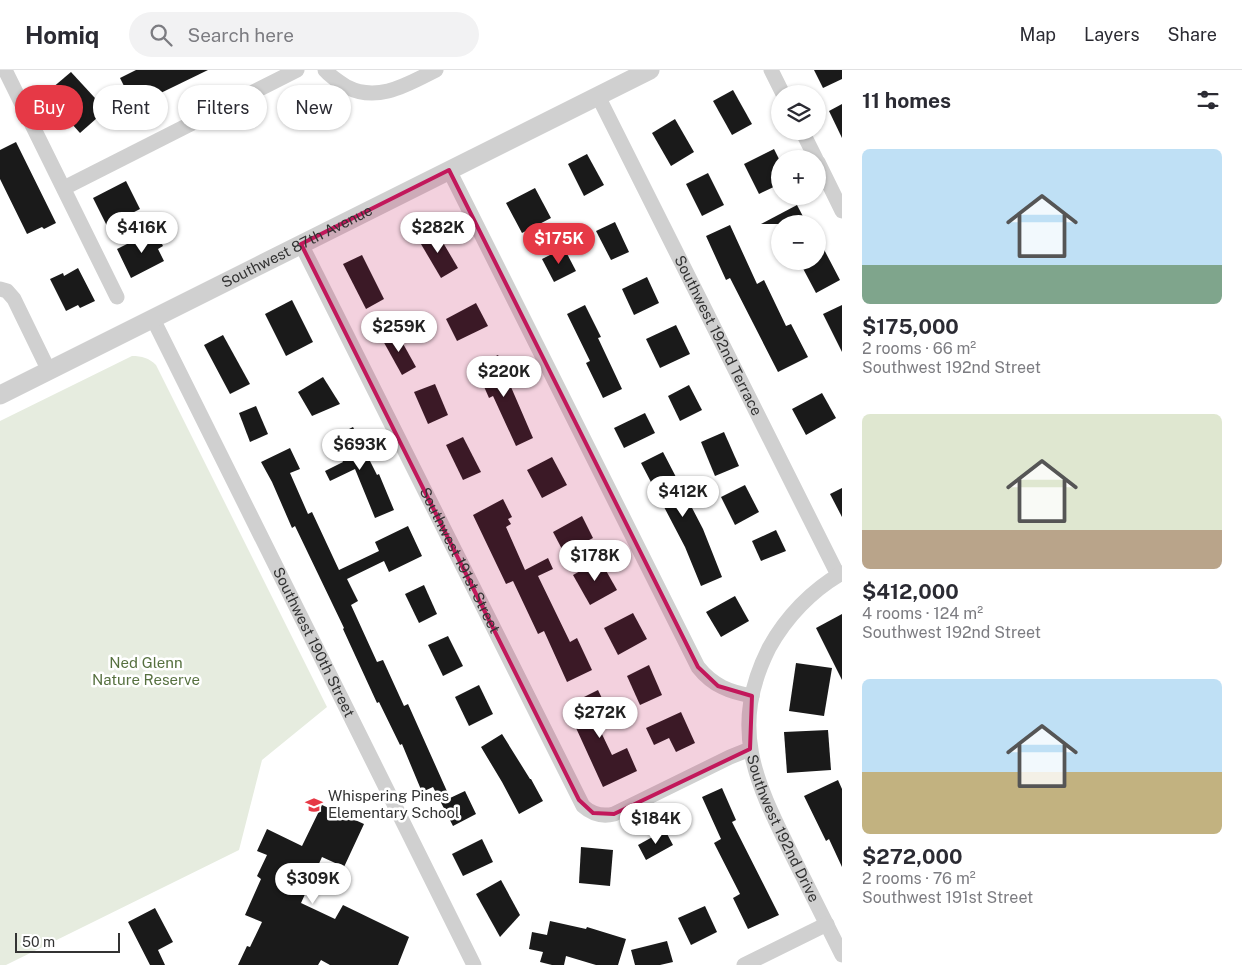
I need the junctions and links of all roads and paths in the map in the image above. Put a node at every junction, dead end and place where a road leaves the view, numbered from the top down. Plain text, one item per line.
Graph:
1 (5, 70) edge
2 (297, 70) edge
3 (325, 70) edge
4 (436, 70) edge
5 (650, 70) edge
6 (771, 70) edge
7 (778, 85) edge
8 (598, 96) junction
9 (449, 170) junction
10 (826, 178) edge
11 (64, 188) junction
12 (842, 211) edge
13 (301, 244) junction
14 (1, 289) edge
15 (118, 297) dead end
16 (152, 319) junction
17 (49, 371) junction
18 (0, 396) edge
19 (840, 574) edge
20 (752, 696) junction
21 (750, 749) junction
22 (827, 924) junction
23 (842, 955) edge
24 (474, 965) edge
25 (744, 965) edge

1 - 11 street
2 - 11 street
3 - 4 street
5 - 8 street, Southwest 87th Avenue
6 - 7 street
8 - 9 street, Southwest 87th Avenue
8 - 19 street, Southwest 192nd Terrace
9 - 13 street, Southwest 87th Avenue
9 - 20 street
10 - 12 street
11 - 15 street
13 - 16 street, Southwest 87th Avenue
13 - 21 street, Southwest 191st Street
14 - 17 street
16 - 17 street, Southwest 87th Avenue
16 - 24 street, Southwest 190th Street
17 - 18 street, Southwest 87th Avenue
19 - 20 street, Southwest 192nd Drive
20 - 21 street, Southwest 192nd Drive
21 - 22 street, Southwest 192nd Drive
22 - 23 street, Southwest 192nd Drive
22 - 25 street

